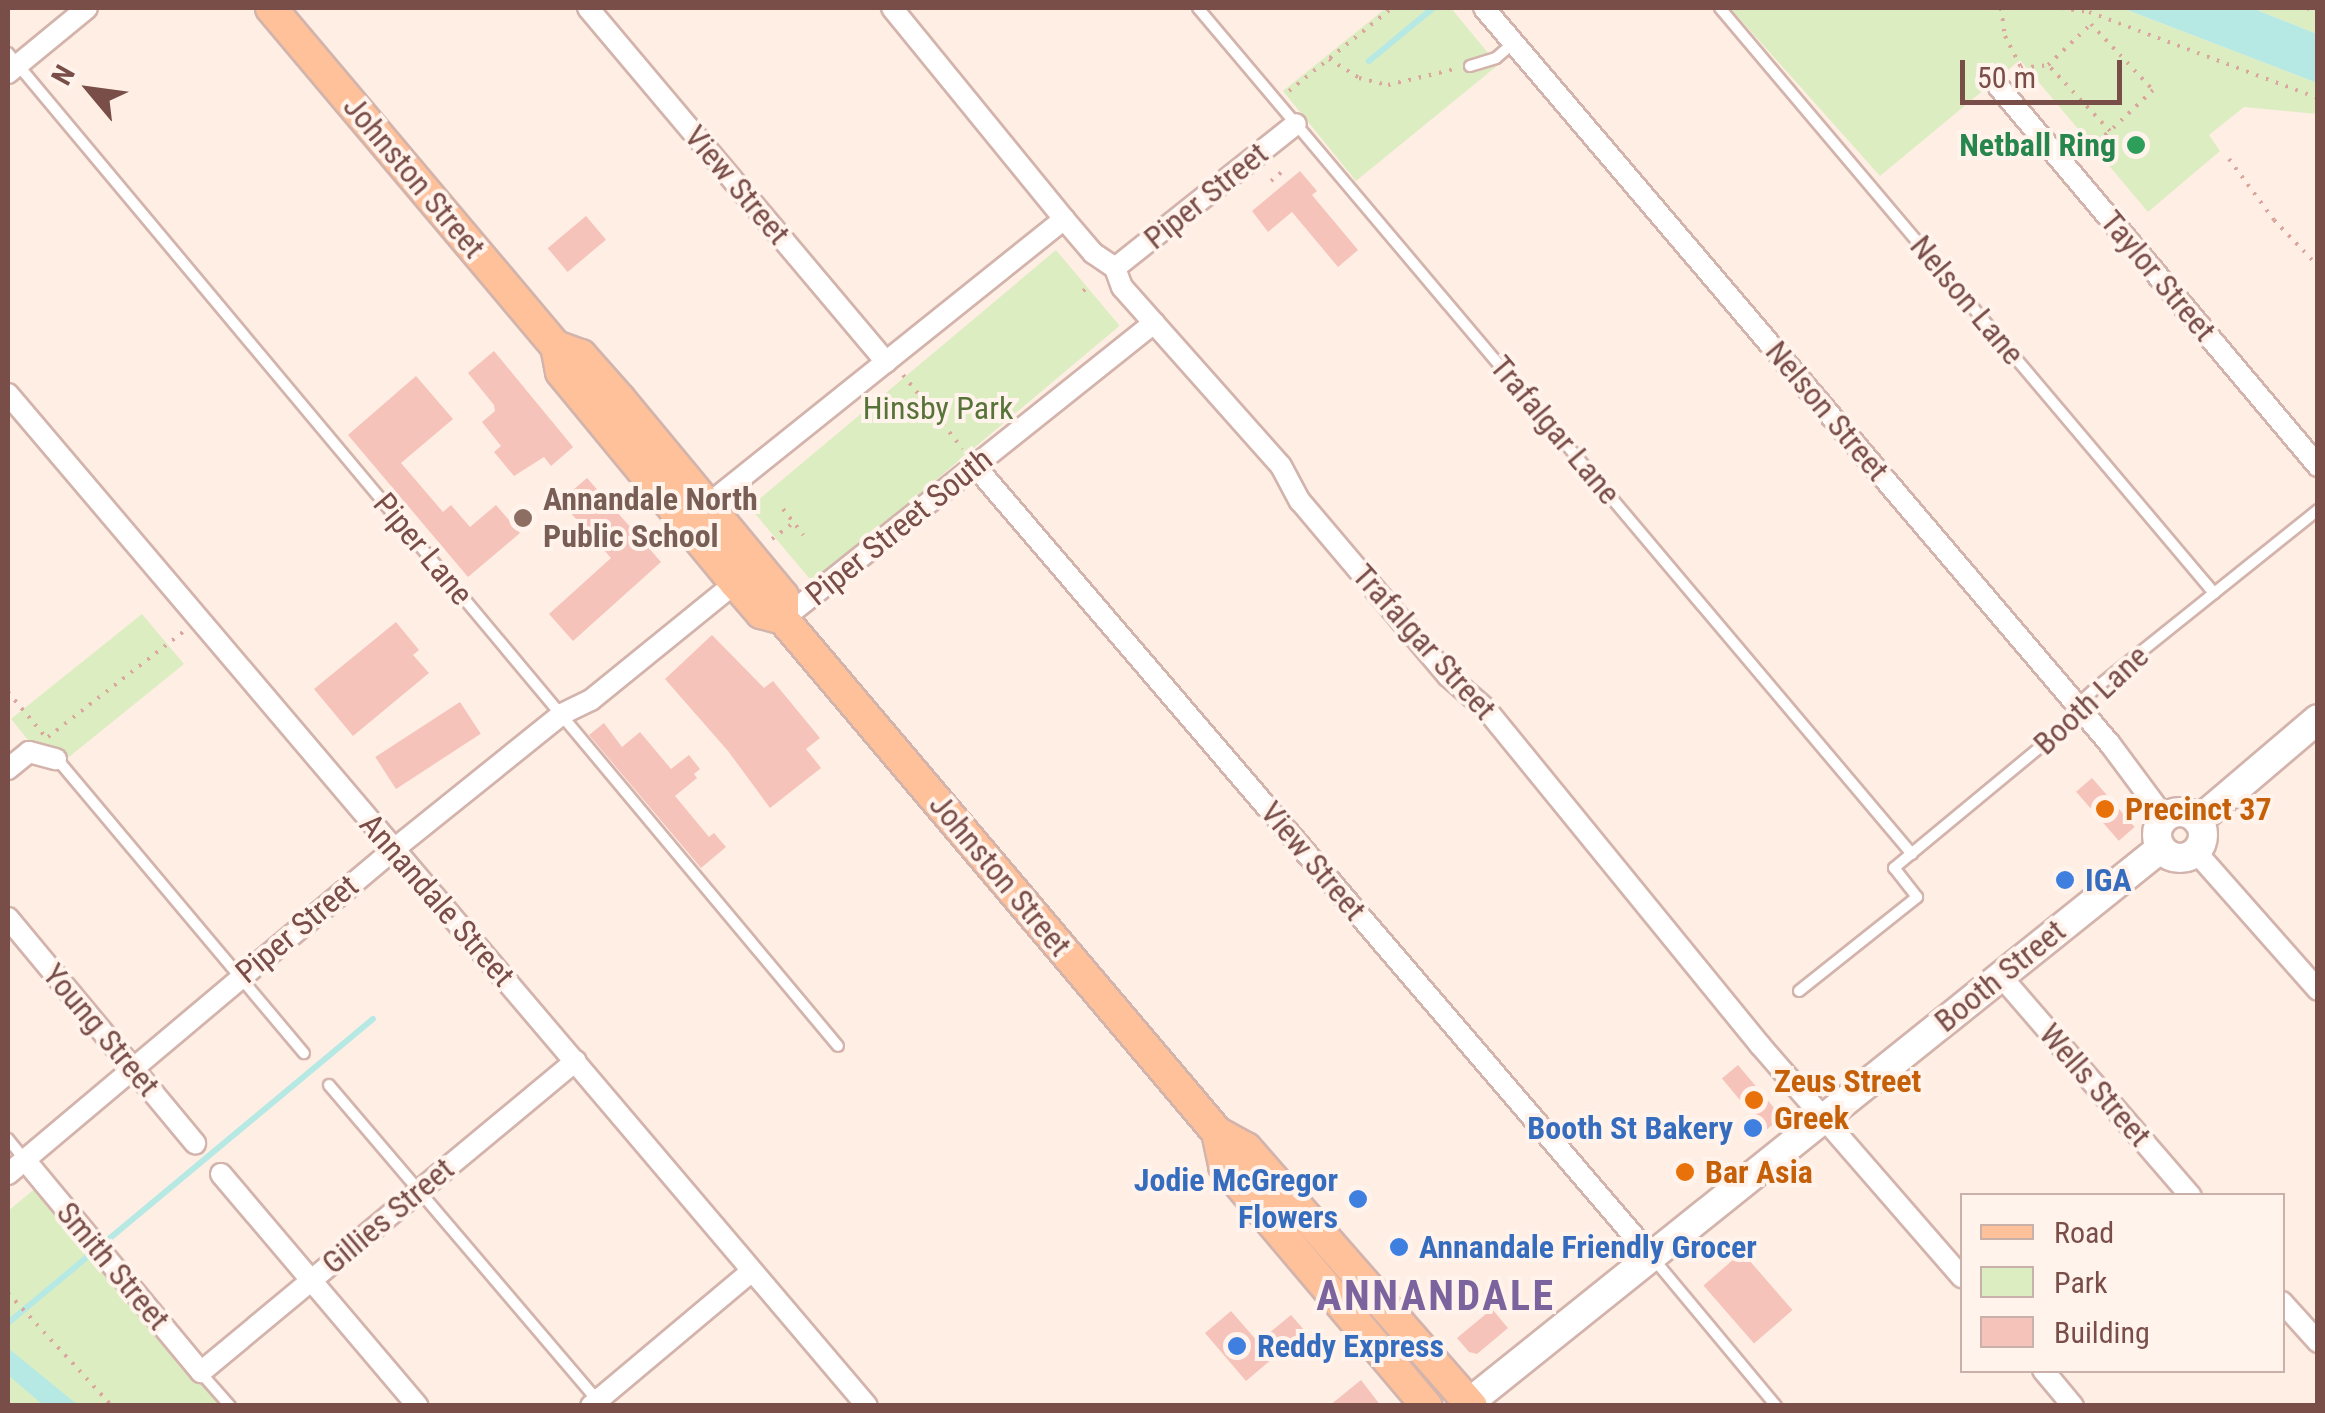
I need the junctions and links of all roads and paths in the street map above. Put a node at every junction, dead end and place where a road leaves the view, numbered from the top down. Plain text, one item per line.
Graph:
1 (87, 8) edge
2 (272, 8) edge
3 (588, 8) edge
4 (892, 8) edge
5 (1198, 8) edge
6 (1392, 8) edge
7 (1484, 8) edge
8 (1720, 8) edge
9 (2001, 8) edge
10 (2061, 8) edge
11 (2306, 8) edge
12 (2318, 12) edge
13 (1514, 42) junction
14 (1329, 59) junction
15 (11, 63) edge
16 (2048, 65) junction
17 (1470, 66) joint
18 (1998, 86) dead end
19 (1286, 94) dead end
20 (2318, 98) edge
21 (1296, 124) junction
22 (2110, 131) junction
23 (2089, 150) dead end
24 (2230, 159) dead end
25 (1284, 170) dead end
26 (1271, 181) dead end
27 (1064, 219) junction
28 (2318, 266) edge
29 (1115, 268) junction
30 (1090, 286) dead end
31 (1084, 292) dead end
32 (1154, 322) junction
33 (556, 346) junction
34 (893, 367) junction
35 (8, 394) edge
36 (971, 460) junction
37 (2318, 466) edge
38 (706, 506) junction
39 (783, 509) dead end
40 (2318, 510) edge
41 (795, 521) junction
42 (803, 536) dead end
43 (772, 539) dead end
44 (735, 583) junction
45 (2214, 593) junction
46 (783, 619) junction
47 (198, 620) junction
48 (8, 692) edge
49 (2079, 709) junction
50 (562, 714) junction
51 (2318, 720) edge
52 (47, 738) junction
53 (29, 752) junction
54 (56, 759) joint
55 (8, 769) edge
56 (2165, 818) junction
57 (2198, 821) junction
58 (2161, 848) junction
59 (393, 850) junction
60 (2196, 852) junction
61 (1912, 854) junction
62 (8, 918) edge
63 (2000, 975) junction
64 (240, 976) junction
65 (2318, 990) edge
66 (1799, 991) dead end
67 (838, 1046) dead end
68 (304, 1052) dead end
69 (576, 1060) junction
70 (133, 1068) junction
71 (329, 1084) dead end
72 (1824, 1117) junction
73 (1217, 1132) junction
74 (8, 1139) edge
75 (195, 1143) dead end
76 (25, 1160) junction
77 (8, 1174) edge
78 (222, 1174) dead end
79 (420, 1189) junction
80 (2188, 1193) edge
81 (1651, 1256) junction
82 (752, 1270) junction
83 (1960, 1275) edge
84 (310, 1280) junction
85 (8, 1293) edge
86 (2285, 1305) edge
87 (2318, 1342) edge
88 (201, 1372) junction
89 (2046, 1373) edge
90 (594, 1403) edge
91 (1469, 1405) edge
92 (112, 1406) edge
93 (230, 1406) edge
94 (418, 1406) edge
95 (867, 1406) edge
96 (1427, 1406) edge
97 (1776, 1406) edge
98 (2073, 1406) edge

1 - 15 street
2 - 33 main road, Johnston Street
3 - 34 street, View Street
4 - 27 street, Trafalgar Street
5 - 21 lane, Trafalgar Lane
6 - 14 path
7 - 13 street, Nelson Street
8 - 45 lane, Nelson Lane
9 - 16 path
10 - 20 path
11 - 12 path
13 - 17 lane
13 - 49 street, Nelson Street
14 - 17 path
14 - 19 path
15 - 50 lane, Piper Lane
16 - 22 path
16 - 22 path
18 - 37 street, Taylor Street
21 - 29 street, Piper Street
21 - 61 lane, Trafalgar Lane
22 - 23 path
24 - 28 path
25 - 26 path
27 - 29 street, Trafalgar Street
27 - 34 street
29 - 32 street, Trafalgar Street
30 - 31 path
32 - 36 street, Piper Street South
32 - 72 street, Trafalgar Street
33 - 38 main road, Johnston Street
33 - 44 main road, Johnston Street
34 - 36 path
34 - 38 street
35 - 47 street, Annandale Street
36 - 46 street, Piper Street South
36 - 81 street, View Street
38 - 46 main road, Johnston Street
39 - 41 path
40 - 45 lane, Booth Lane
41 - 42 path
41 - 43 path
44 - 46 main road, Johnston Street
44 - 50 street, Piper Street
45 - 49 lane, Booth Lane
46 - 73 main road, Johnston Street
47 - 52 path
47 - 59 street, Annandale Street
48 - 52 path
49 - 56 street, Nelson Street
49 - 61 lane, Booth Lane
50 - 59 street, Piper Street
50 - 67 lane, Piper Lane
51 - 57 main road
52 - 53 path
53 - 54 street
53 - 55 street
54 - 64 lane
56 - 57 main road
56 - 58 main road
57 - 60 main road
58 - 60 main road
58 - 63 main road, Booth Street
59 - 64 street, Piper Street
59 - 69 street, Annandale Street
60 - 65 street
61 - 66 lane
62 - 70 street, Young Street
63 - 72 main road, Booth Street
63 - 80 street, Wells Street
64 - 68 lane
64 - 70 street, Piper Street
69 - 79 street, Gillies Street
69 - 82 street, Annandale Street
70 - 75 street, Young Street
70 - 76 street, Piper Street
71 - 79 lane
72 - 81 main road, Booth Street
72 - 83 street, Trafalgar Street
73 - 91 main road, Johnston Street
73 - 96 main road, Johnston Street
74 - 76 lane
76 - 77 street, Piper Street
76 - 88 street, Smith Street
78 - 84 street
79 - 84 street, Gillies Street
79 - 90 lane
81 - 91 main road, Booth Street
81 - 97 lane
82 - 90 street
82 - 95 street, Annandale Street
84 - 88 street, Gillies Street
84 - 94 street
85 - 92 path
86 - 87 street
88 - 93 lane
89 - 98 street

